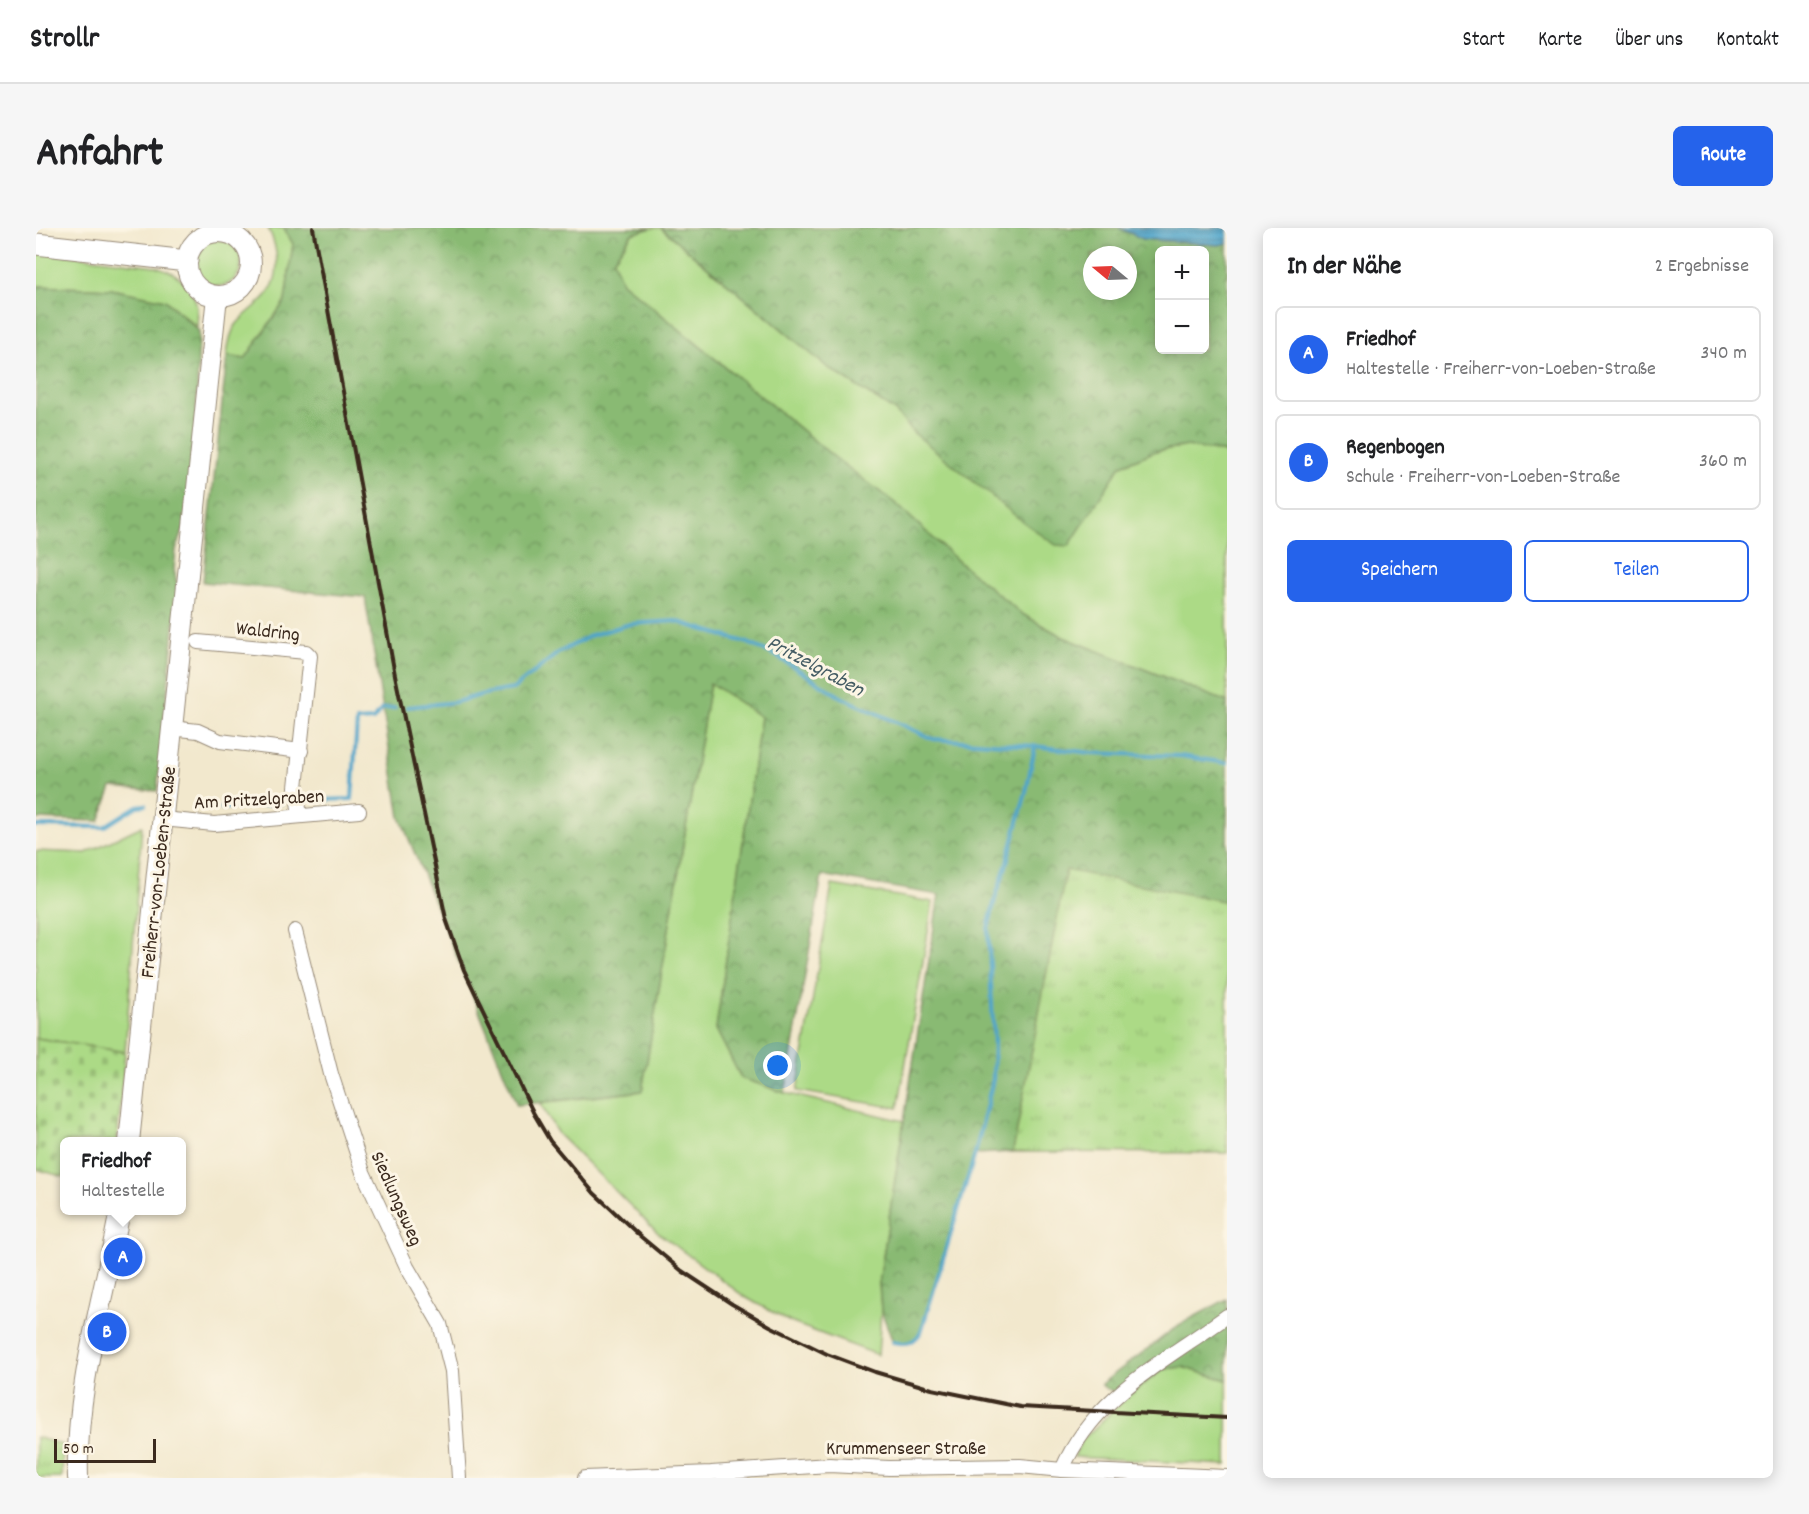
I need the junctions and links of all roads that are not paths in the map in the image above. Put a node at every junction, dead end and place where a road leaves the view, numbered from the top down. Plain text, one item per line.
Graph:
1 (221, 230) edge
2 (36, 244) edge
3 (187, 261) junction
4 (217, 296) junction
5 (198, 642) dead end
6 (171, 729) junction
7 (301, 751) junction
8 (359, 811) dead end
9 (300, 816) junction
10 (162, 819) junction
11 (295, 931) dead end
12 (130, 1137) edge
13 (119, 1215) edge
14 (1227, 1316) edge
15 (1062, 1470) junction
16 (1227, 1477) edge
17 (78, 1478) edge
18 (459, 1478) edge
19 (585, 1478) edge

1 - 3 main road
1 - 4 main road
2 - 3 main road
3 - 4 main road
4 - 6 main road, Freiherr-von-Loeben-Straße
5 - 7 street, Waldring
6 - 7 street
6 - 10 main road, Freiherr-von-Loeben-Straße
7 - 9 street, Waldring
8 - 9 street, Am Pritzelgraben
9 - 10 street, Am Pritzelgraben
10 - 12 main road, Freiherr-von-Loeben-Straße
11 - 18 street, Siedlungsweg
13 - 17 main road
14 - 15 street
15 - 16 street, Krummenseer Straße
15 - 19 street, Krummenseer Straße

